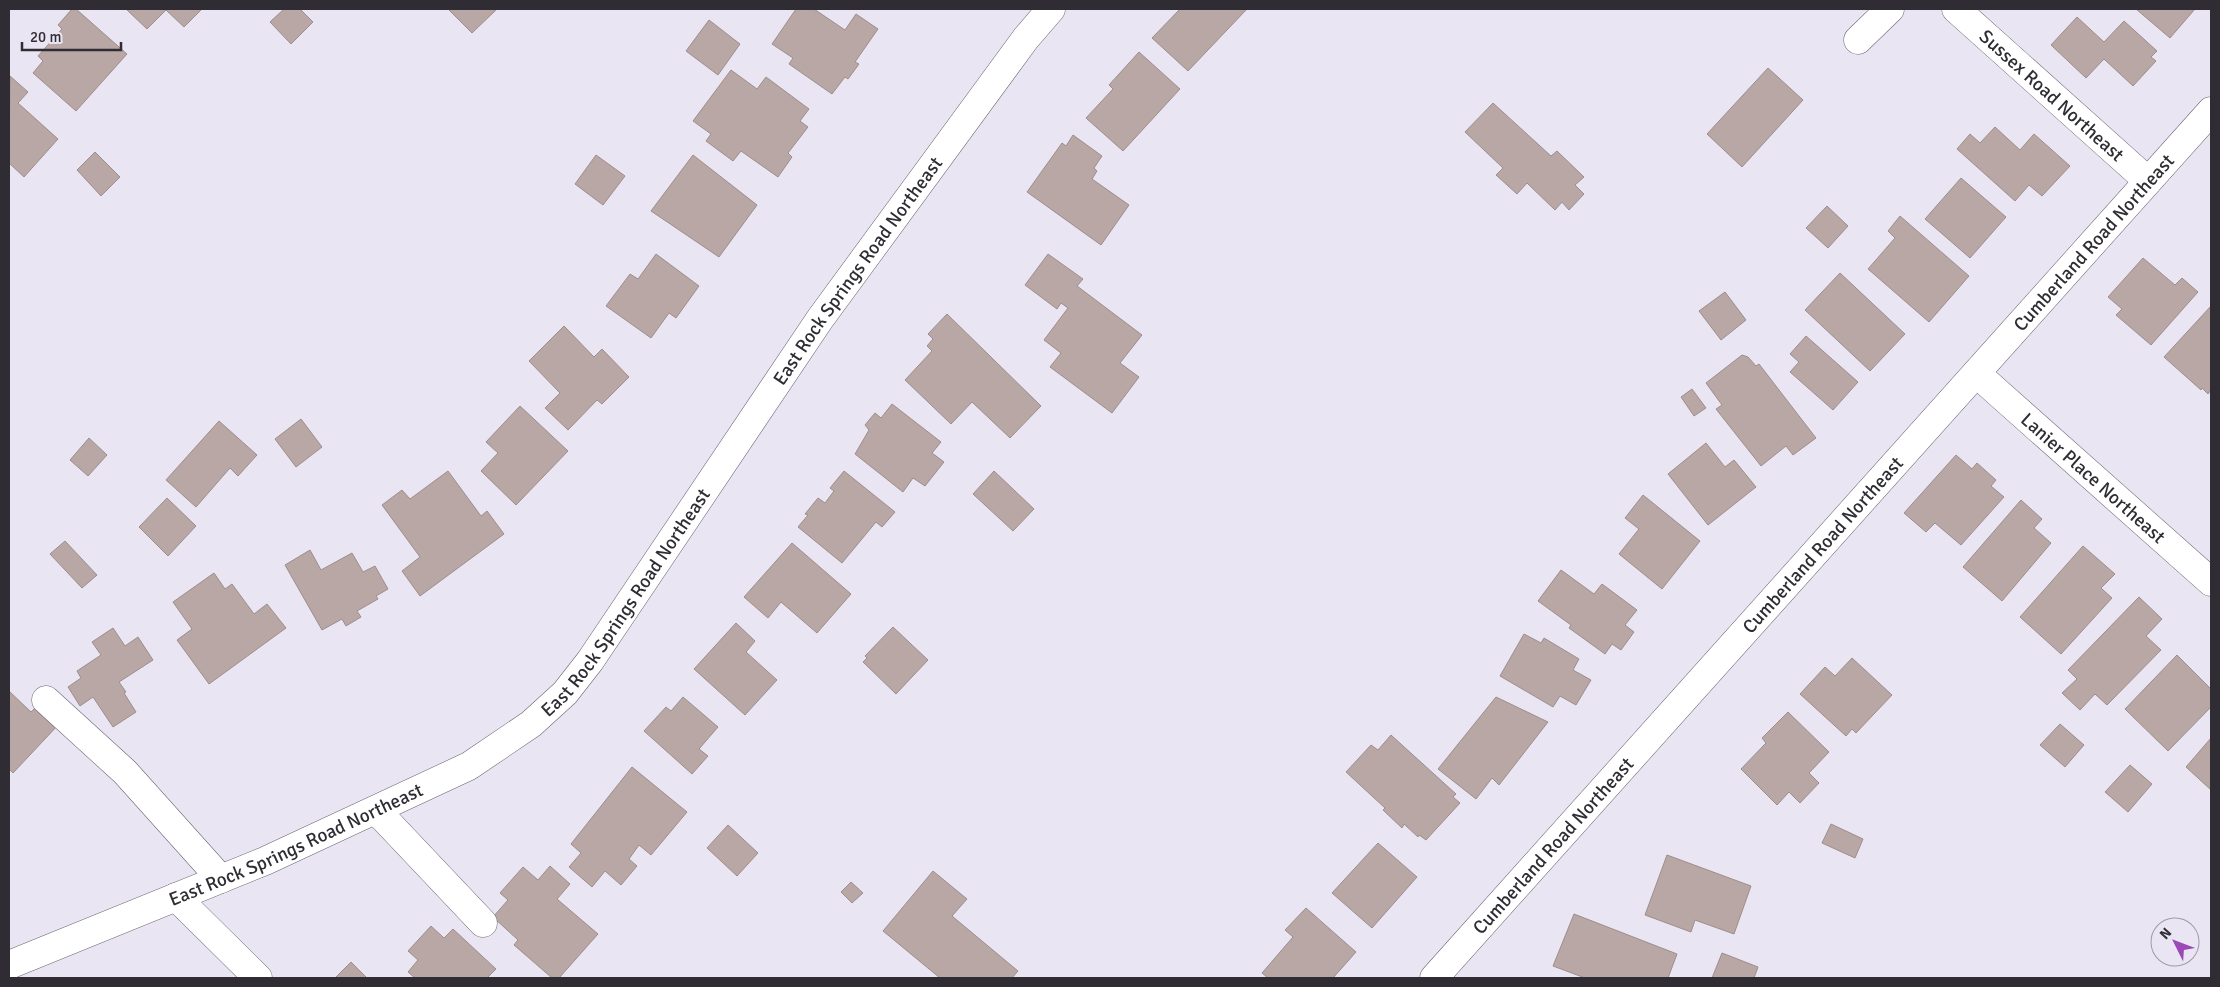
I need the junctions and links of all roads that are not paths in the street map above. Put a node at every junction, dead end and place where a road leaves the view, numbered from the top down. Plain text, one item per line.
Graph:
1 (1051, 9) edge
2 (1890, 9) edge
3 (1956, 9) edge
4 (1858, 40) dead end
5 (2211, 110) edge
6 (2148, 182) junction
7 (1977, 374) junction
8 (2211, 582) edge
9 (46, 700) dead end
10 (376, 810) junction
11 (221, 879) junction
12 (176, 897) junction
13 (483, 923) dead end
14 (9, 965) edge
15 (258, 978) edge
16 (1434, 978) edge

1 - 10 street, East Rock Springs Road Northeast
2 - 4 street
3 - 6 street, Sussex Road Northeast
5 - 6 street, Cumberland Road Northeast
6 - 7 street, Cumberland Road Northeast
7 - 8 street, Lanier Place Northeast
7 - 16 street, Cumberland Road Northeast
9 - 11 street
10 - 11 street, East Rock Springs Road Northeast
10 - 13 street
11 - 12 street, East Rock Springs Road Northeast
12 - 14 street, East Rock Springs Road Northeast
12 - 15 street

